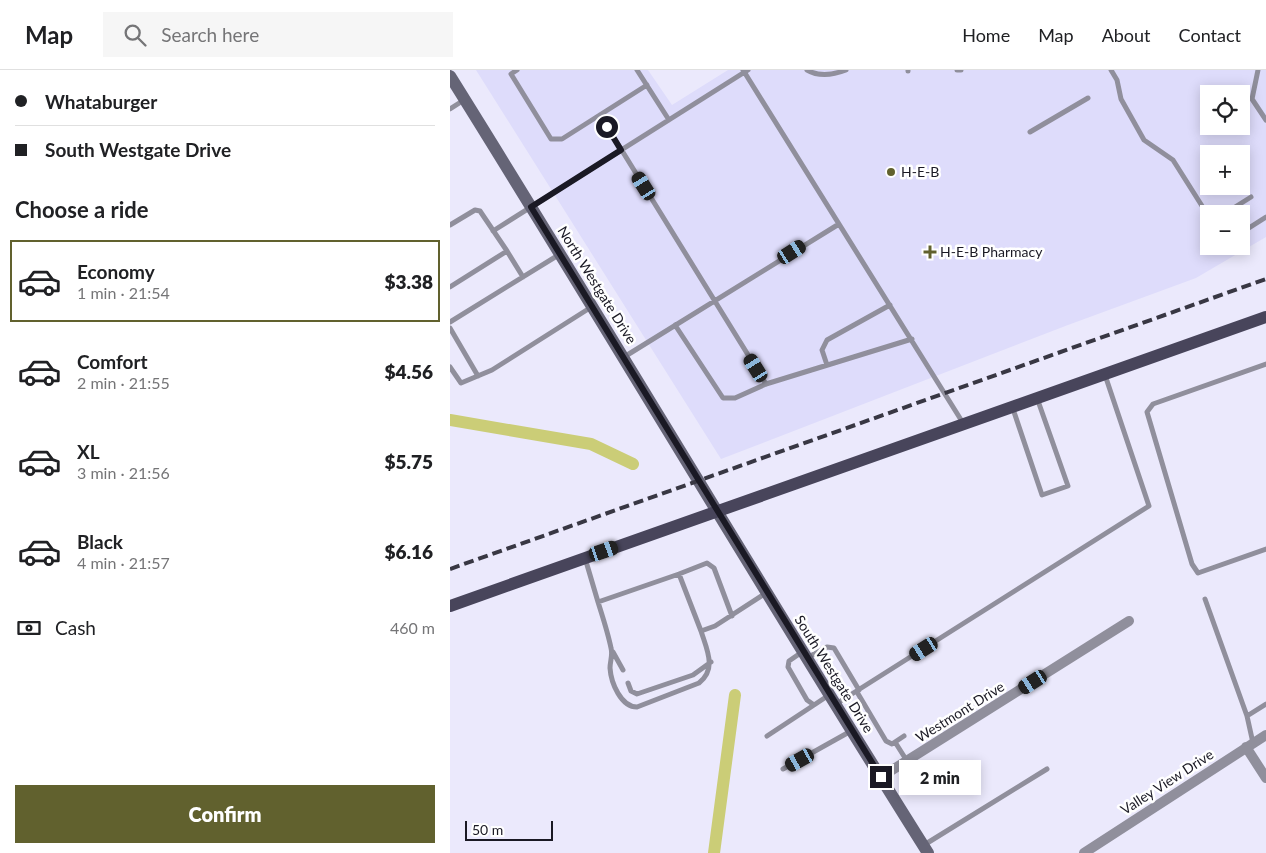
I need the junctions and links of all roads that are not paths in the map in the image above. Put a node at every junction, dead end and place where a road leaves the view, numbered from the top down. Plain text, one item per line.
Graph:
1 (517, 70) edge
2 (637, 70) edge
3 (807, 70) edge
4 (846, 70) edge
5 (957, 70) edge
6 (961, 70) edge
7 (1111, 70) edge
8 (1258, 70) edge
9 (746, 71) edge
10 (510, 72) edge
11 (450, 76) edge
12 (647, 85) junction
13 (1088, 98) dead end
14 (465, 99) junction
15 (450, 109) edge
16 (600, 115) junction
17 (669, 120) junction
18 (1266, 120) edge
19 (1030, 132) dead end
20 (621, 150) junction
21 (1251, 197) dead end
22 (1201, 205) edge
23 (1238, 205) edge
24 (531, 207) junction
25 (1266, 217) edge
26 (840, 224) junction
27 (450, 225) edge
28 (1250, 227) edge
29 (493, 231) junction
30 (507, 252) junction
31 (560, 254) junction
32 (523, 277) junction
33 (450, 287) edge
34 (714, 301) junction
35 (890, 304) junction
36 (593, 306) junction
37 (1266, 316) edge
38 (450, 322) edge
39 (675, 326) junction
40 (450, 328) edge
41 (912, 339) junction
42 (624, 357) junction
43 (1266, 364) edge
44 (826, 365) junction
45 (450, 367) edge
46 (1104, 374) junction
47 (478, 376) junction
48 (766, 384) junction
49 (1036, 397) junction
50 (1011, 406) junction
51 (964, 423) junction
52 (716, 511) junction
53 (1266, 549) edge
54 (585, 558) junction
55 (679, 574) junction
56 (766, 593) junction
57 (1205, 599) dead end
58 (598, 602) junction
59 (450, 606) edge
60 (732, 616) junction
61 (1130, 621) dead end
62 (701, 631) junction
63 (612, 652) junction
64 (804, 655) junction
65 (711, 662) junction
66 (622, 670) dead end
67 (628, 683) dead end
68 (858, 691) junction
69 (832, 700) junction
70 (1266, 704) edge
71 (814, 705) junction
72 (1247, 716) junction
73 (852, 731) junction
74 (1266, 735) edge
75 (767, 736) dead end
76 (904, 736) dead end
77 (895, 742) junction
78 (1249, 745) junction
79 (907, 761) junction
80 (783, 769) dead end
81 (1047, 769) dead end
82 (881, 777) junction
83 (1266, 778) edge
84 (926, 849) edge
85 (1084, 853) edge

1 - 10 lane
2 - 12 lane
3 - 4 lane
5 - 6 lane
7 - 22 lane
8 - 18 lane
9 - 17 lane
9 - 26 lane
10 - 16 lane
11 - 14 street, North Westgate Drive
12 - 16 lane
12 - 17 lane
13 - 19 lane
14 - 15 lane
14 - 24 street, North Westgate Drive
16 - 20 lane
17 - 20 lane
20 - 24 lane
20 - 34 lane
21 - 23 lane
24 - 29 lane
24 - 31 street, North Westgate Drive
25 - 28 lane
26 - 34 lane
26 - 35 lane
27 - 29 lane
29 - 30 lane
30 - 32 lane
30 - 33 lane
31 - 32 lane
31 - 36 street, North Westgate Drive
32 - 38 lane
34 - 39 lane
34 - 48 lane
35 - 41 lane
35 - 44 lane
36 - 42 street, North Westgate Drive
36 - 47 lane
37 - 46 main road
39 - 42 lane
39 - 48 lane
40 - 47 lane
41 - 44 lane
41 - 51 lane
42 - 52 street, North Westgate Drive
43 - 53 lane
44 - 48 lane
45 - 47 lane
46 - 49 main road
46 - 68 lane
49 - 50 main road
49 - 50 lane
50 - 51 main road
51 - 52 main road
52 - 54 main road
52 - 56 street, South Westgate Drive
54 - 58 lane
54 - 59 main road
55 - 58 lane
55 - 60 lane
55 - 62 lane
56 - 60 lane
56 - 64 street, South Westgate Drive
57 - 72 lane
58 - 63 lane
60 - 62 lane
61 - 79 street, Westmont Drive
62 - 65 lane
63 - 65 lane
63 - 66 lane
64 - 68 lane
64 - 69 street, South Westgate Drive
64 - 71 lane
65 - 67 lane
68 - 69 lane
68 - 77 lane
69 - 71 lane
69 - 73 street, South Westgate Drive
70 - 72 lane
71 - 75 lane
72 - 78 lane
73 - 80 lane
73 - 82 street, South Westgate Drive
74 - 78 street, Valley View Drive
76 - 77 lane
77 - 79 lane
78 - 83 street
78 - 85 street, Valley View Drive
79 - 82 street, Westmont Drive
81 - 84 lane
82 - 84 street, South Westgate Drive

